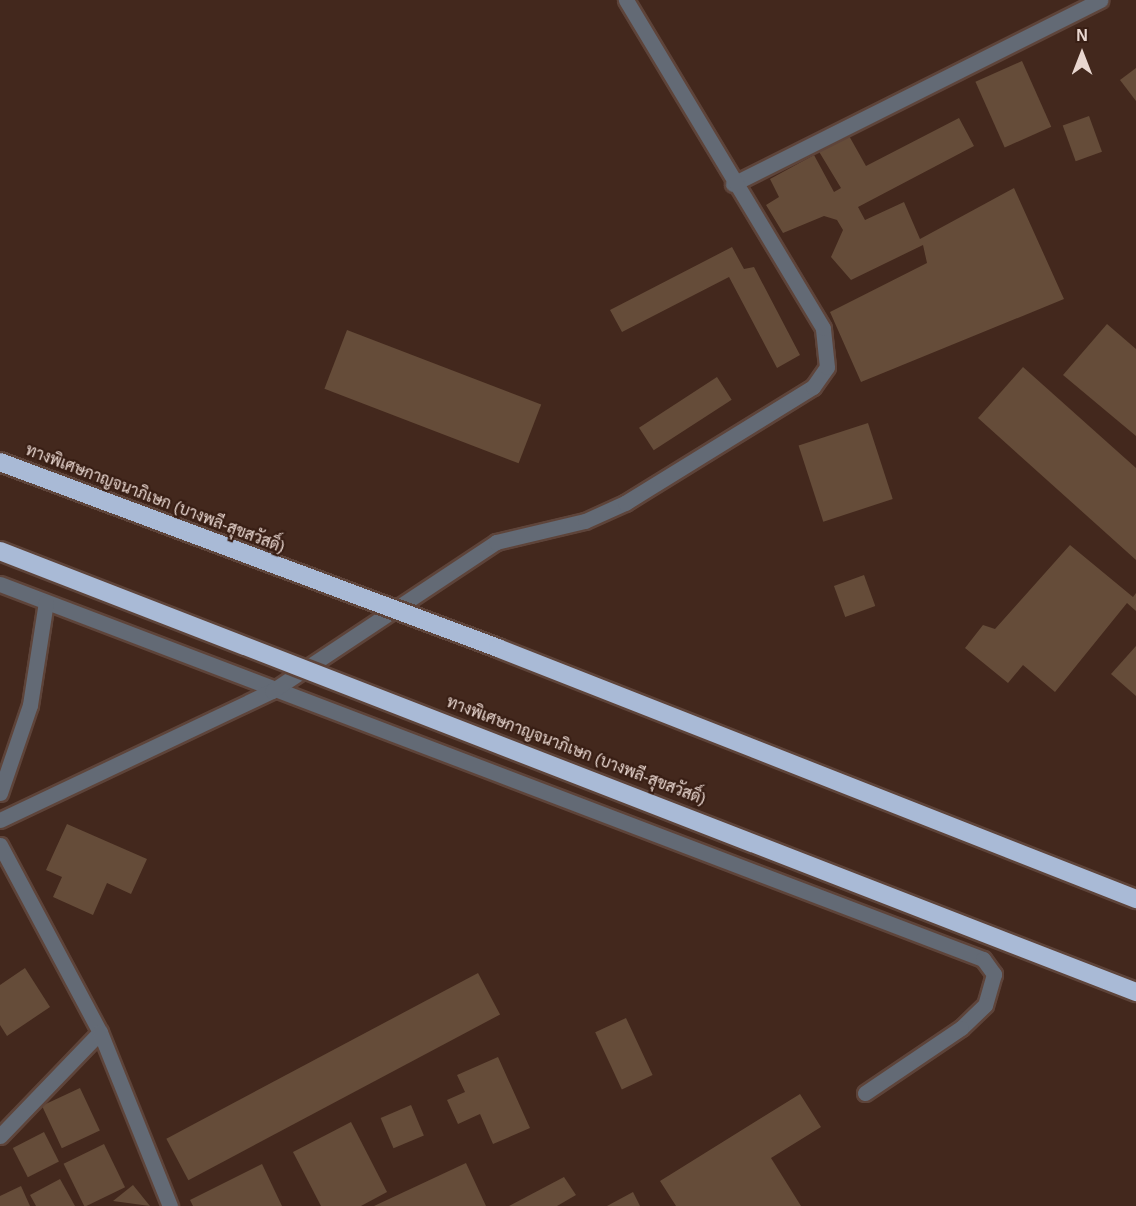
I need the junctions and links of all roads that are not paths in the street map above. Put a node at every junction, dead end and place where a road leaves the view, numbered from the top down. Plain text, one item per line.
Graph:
1 (626, 0) edge
2 (1101, 0) edge
3 (733, 184) junction
4 (0, 462) edge
5 (0, 551) edge
6 (0, 584) edge
7 (46, 602) junction
8 (272, 691) junction
9 (0, 793) edge
10 (0, 820) edge
11 (0, 845) edge
12 (1136, 899) edge
13 (1136, 992) edge
14 (100, 1032) junction
15 (865, 1093) dead end
16 (0, 1136) edge
17 (170, 1206) edge

1 - 3 street
2 - 3 street
3 - 8 street
4 - 12 highway, ทางพิเศษกาญจนาภิเษก (บางพลี-สุขสวัสดิ์), bridge
5 - 13 highway, ทางพิเศษกาญจนาภิเษก (บางพลี-สุขสวัสดิ์), bridge
6 - 7 street
7 - 8 street
7 - 9 street
8 - 10 street
8 - 15 street
11 - 14 street
14 - 16 street
14 - 17 street

